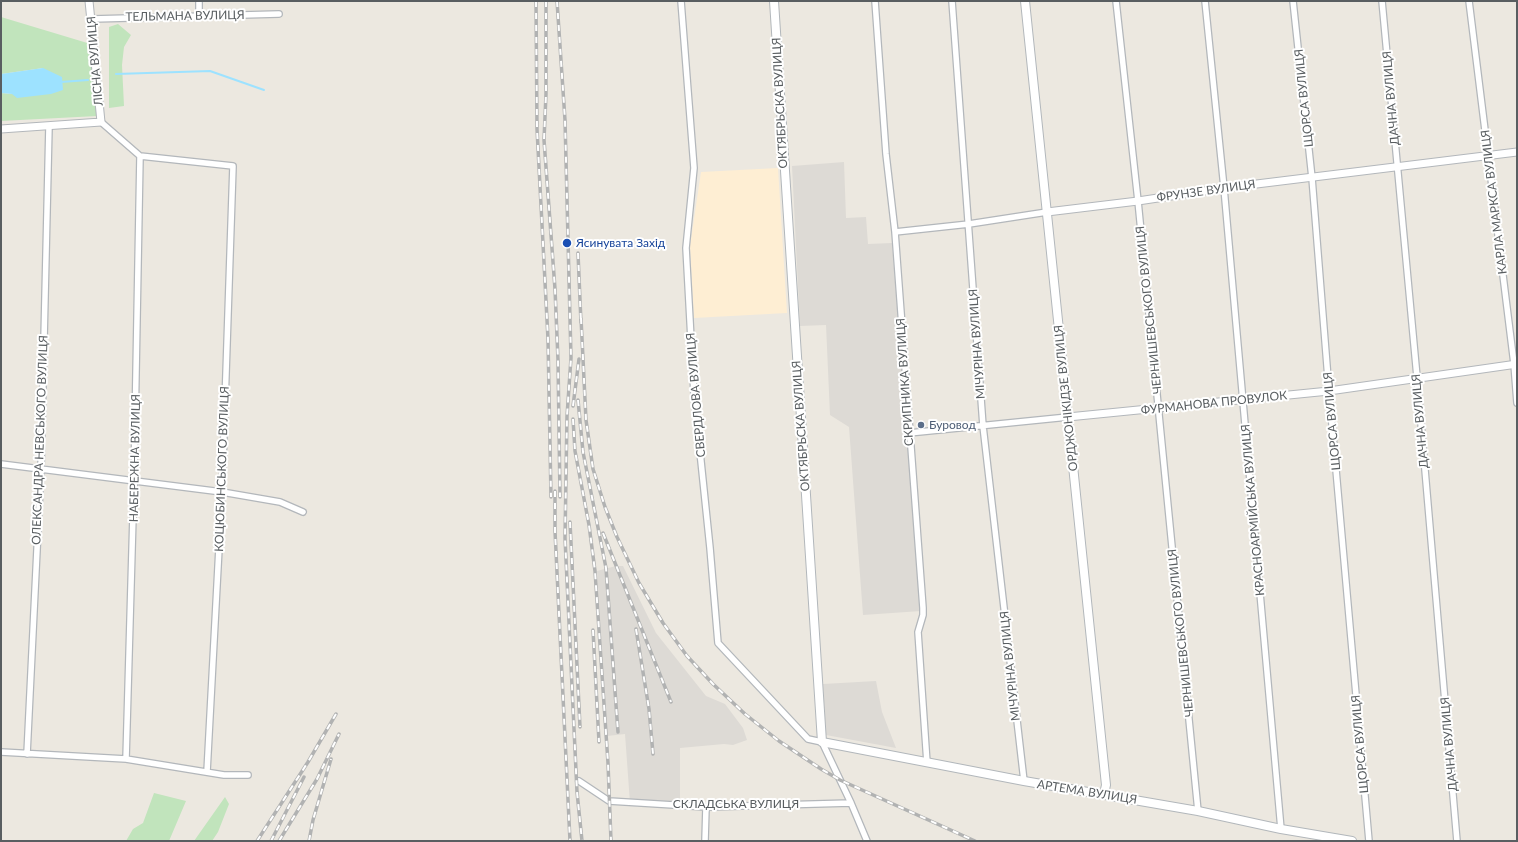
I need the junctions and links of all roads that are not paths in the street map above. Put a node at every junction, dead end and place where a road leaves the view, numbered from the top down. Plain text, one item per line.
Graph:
1 (90, 1) edge
2 (199, 1) edge
3 (681, 1) edge
4 (774, 1) edge
5 (874, 1) edge
6 (952, 1) edge
7 (1025, 1) edge
8 (1116, 1) edge
9 (1205, 1) edge
10 (1294, 1) edge
11 (1382, 1) edge
12 (1469, 1) edge
13 (279, 14) dead end
14 (199, 17) junction
15 (92, 19) junction
16 (101, 122) junction
17 (49, 126) junction
18 (1, 129) edge
19 (1517, 152) edge
20 (1488, 155) junction
21 (140, 156) junction
22 (1397, 167) junction
23 (1312, 178) junction
24 (1224, 188) junction
25 (1138, 201) junction
26 (1047, 212) junction
27 (969, 224) junction
28 (895, 232) junction
29 (1515, 364) edge
30 (1417, 377) junction
31 (1329, 391) junction
32 (1244, 400) junction
33 (1517, 404) edge
34 (1159, 408) junction
35 (1068, 418) junction
36 (983, 426) junction
37 (909, 433) junction
38 (1, 464) edge
39 (41, 468) junction
40 (134, 482) junction
41 (222, 492) junction
42 (302, 512) dead end
43 (822, 742) junction
44 (1, 752) edge
45 (26, 754) junction
46 (126, 759) junction
47 (927, 763) junction
48 (207, 772) junction
49 (248, 775) dead end
50 (579, 781) dead end
51 (1024, 782) junction
52 (1104, 794) junction
53 (851, 803) junction
54 (706, 807) junction
55 (1198, 811) junction
56 (1281, 829) junction
57 (705, 841) edge
58 (867, 841) edge
59 (1352, 841) edge
60 (1369, 841) edge
61 (1457, 841) edge

1 - 15 street, ЛІСНА ВУЛИЦЯ
2 - 14 street
3 - 43 street, СВЕРДЛОВА ВУЛИЦЯ
4 - 43 main road, ОКТЯБРЬСКА ВУЛИЦЯ
5 - 28 street, СКРИПНИКА ВУЛИЦЯ
6 - 27 street, МІЧУРІНА ВУЛИЦЯ
7 - 26 main road, ОРДЖОНІКІДЗЕ ВУЛИЦЯ
8 - 25 street, ЧЕРНИШЕВСЬКОГО ВУЛИЦЯ
9 - 24 street, КРАСНОАРМІЙСЬКА ВУЛИЦЯ
10 - 23 street, ЩОРСА ВУЛИЦЯ
11 - 22 street, ДАЧНА ВУЛИЦЯ
12 - 20 street, КАРЛА МАРКСА ВУЛИЦЯ
13 - 14 street, ТЕЛЬМАНА ВУЛИЦЯ
14 - 15 street, ТЕЛЬМАНА ВУЛИЦЯ
15 - 16 street, ЛІСНА ВУЛИЦЯ
16 - 17 street
16 - 21 street
17 - 18 street
17 - 39 street, ОЛЕКСАНДРА НЕВСЬКОГО ВУЛИЦЯ
19 - 20 street, ФРУНЗЕ ВУЛИЦЯ
20 - 22 street, ФРУНЗЕ ВУЛИЦЯ
20 - 29 street, КАРЛА МАРКСА ВУЛИЦЯ
21 - 40 street, НАБЕРЕЖНА ВУЛИЦЯ
21 - 41 street, КОЦЮБИНСЬКОГО ВУЛИЦЯ
22 - 23 street, ФРУНЗЕ ВУЛИЦЯ
22 - 30 street, ДАЧНА ВУЛИЦЯ
23 - 24 street, ФРУНЗЕ ВУЛИЦЯ
23 - 31 street, ЩОРСА ВУЛИЦЯ
24 - 25 street, ФРУНЗЕ ВУЛИЦЯ
24 - 32 street, КРАСНОАРМІЙСЬКА ВУЛИЦЯ
25 - 26 street, ФРУНЗЕ ВУЛИЦЯ
25 - 34 street, ЧЕРНИШЕВСЬКОГО ВУЛИЦЯ
26 - 27 street, ФРУНЗЕ ВУЛИЦЯ
26 - 35 main road, ОРДЖОНІКІДЗЕ ВУЛИЦЯ
27 - 28 street, ФРУНЗЕ ВУЛИЦЯ
27 - 36 street, МІЧУРІНА ВУЛИЦЯ
28 - 37 street, СКРИПНИКА ВУЛИЦЯ
29 - 30 street, ФУРМАНОВА ПРОВУЛОК
29 - 33 street, КАРЛА МАРКСА ВУЛИЦЯ
30 - 31 street, ФУРМАНОВА ПРОВУЛОК
30 - 61 street, ДАЧНА ВУЛИЦЯ
31 - 32 street, ФУРМАНОВА ПРОВУЛОК
31 - 60 street, ЩОРСА ВУЛИЦЯ
32 - 34 street, ФУРМАНОВА ПРОВУЛОК
32 - 56 street, КРАСНОАРМІЙСЬКА ВУЛИЦЯ
34 - 35 street, ФУРМАНОВА ПРОВУЛОК
34 - 55 street, ЧЕРНИШЕВСЬКОГО ВУЛИЦЯ
35 - 36 street, ФУРМАНОВА ПРОВУЛОК
35 - 52 main road, ОРДЖОНІКІДЗЕ ВУЛИЦЯ
36 - 37 street, ФУРМАНОВА ПРОВУЛОК
36 - 51 street, МІЧУРІНА ВУЛИЦЯ
37 - 47 street, СКРИПНИКА ВУЛИЦЯ
38 - 39 street
39 - 40 street
39 - 45 street, ОЛЕКСАНДРА НЕВСЬКОГО ВУЛИЦЯ
40 - 41 street
40 - 46 street, НАБЕРЕЖНА ВУЛИЦЯ
41 - 42 street
41 - 48 street, КОЦЮБИНСЬКОГО ВУЛИЦЯ
43 - 47 main road, АРТЕМА ВУЛИЦЯ
43 - 53 street, ОКТЯБРЬСКА ВУЛИЦЯ
44 - 45 street
45 - 46 street
46 - 48 street
47 - 51 main road, АРТЕМА ВУЛИЦЯ
48 - 49 street
50 - 54 street, СКЛАДСЬКА ВУЛИЦЯ
51 - 52 main road, АРТЕМА ВУЛИЦЯ
52 - 55 main road, АРТЕМА ВУЛИЦЯ
53 - 54 street, СКЛАДСЬКА ВУЛИЦЯ
53 - 58 street, ОКТЯБРЬСКА ВУЛИЦЯ
54 - 57 street
55 - 56 main road, АРТЕМА ВУЛИЦЯ
56 - 59 main road, АРТЕМА ВУЛИЦЯ

